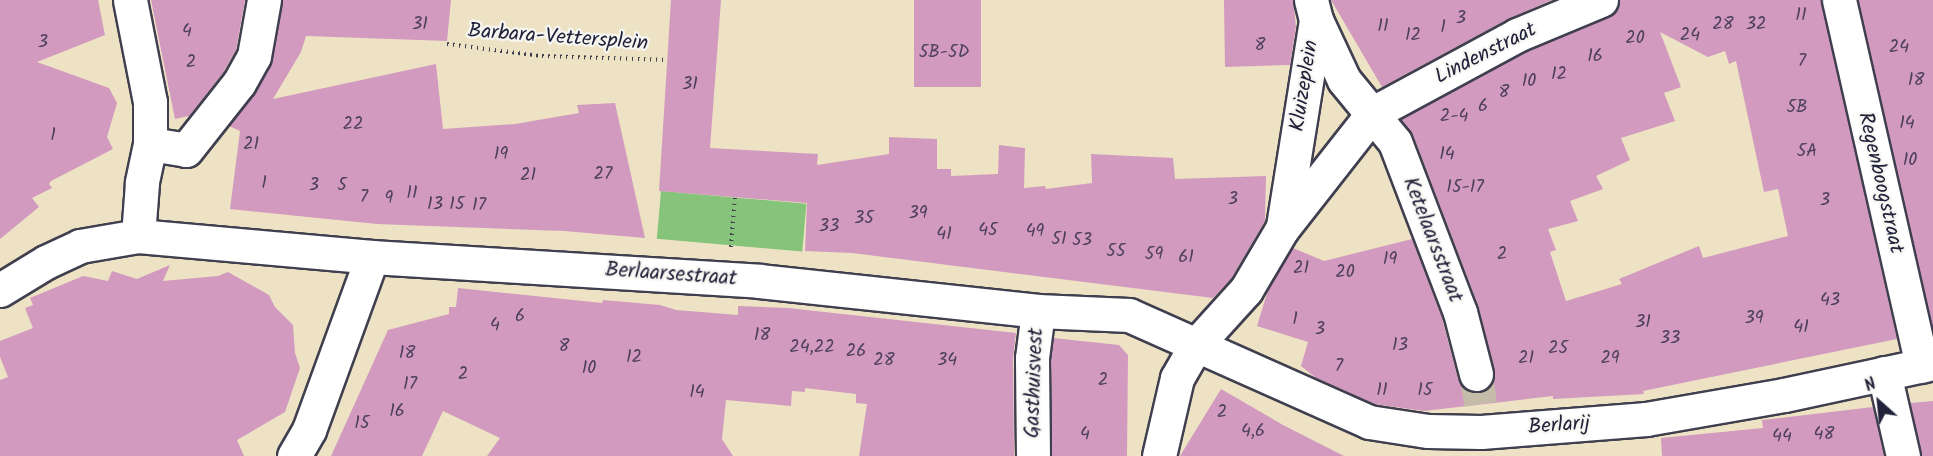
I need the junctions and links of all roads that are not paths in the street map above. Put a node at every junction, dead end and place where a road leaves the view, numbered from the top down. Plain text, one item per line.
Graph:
1 (130, 0) edge
2 (264, 0) edge
3 (1601, 0) edge
4 (1839, 0) edge
5 (1313, 10) edge
6 (1373, 113) junction
7 (150, 144) junction
8 (1282, 229) junction
9 (138, 236) junction
10 (372, 257) junction
11 (0, 290) edge
12 (1038, 311) junction
13 (1197, 344) junction
14 (1927, 364) edge
15 (1884, 373) junction
16 (1479, 403) junction
17 (294, 456) edge
18 (1033, 456) edge
19 (1159, 456) edge
20 (1903, 456) edge

1 - 7 street
2 - 7 street
3 - 6 street, Lindenstraat
4 - 14 street, Regenboogstraat
5 - 6 street, Kluizeplein
5 - 8 street, Kluizeplein
6 - 8 street, Kluizeplein
6 - 16 street, Ketelaarsstraat
7 - 9 street
8 - 13 street, Kluizeplein
9 - 10 street, Berlaarsestraat
9 - 11 street, Berlaarsestraat
10 - 12 street, Berlaarsestraat
10 - 17 street
12 - 13 street, Berlaarsestraat
12 - 18 street, Gasthuisvest
13 - 16 street, Berlarij
13 - 19 street, Kluizeplein
14 - 15 street, Berlarij
15 - 16 street, Berlarij
15 - 20 street

